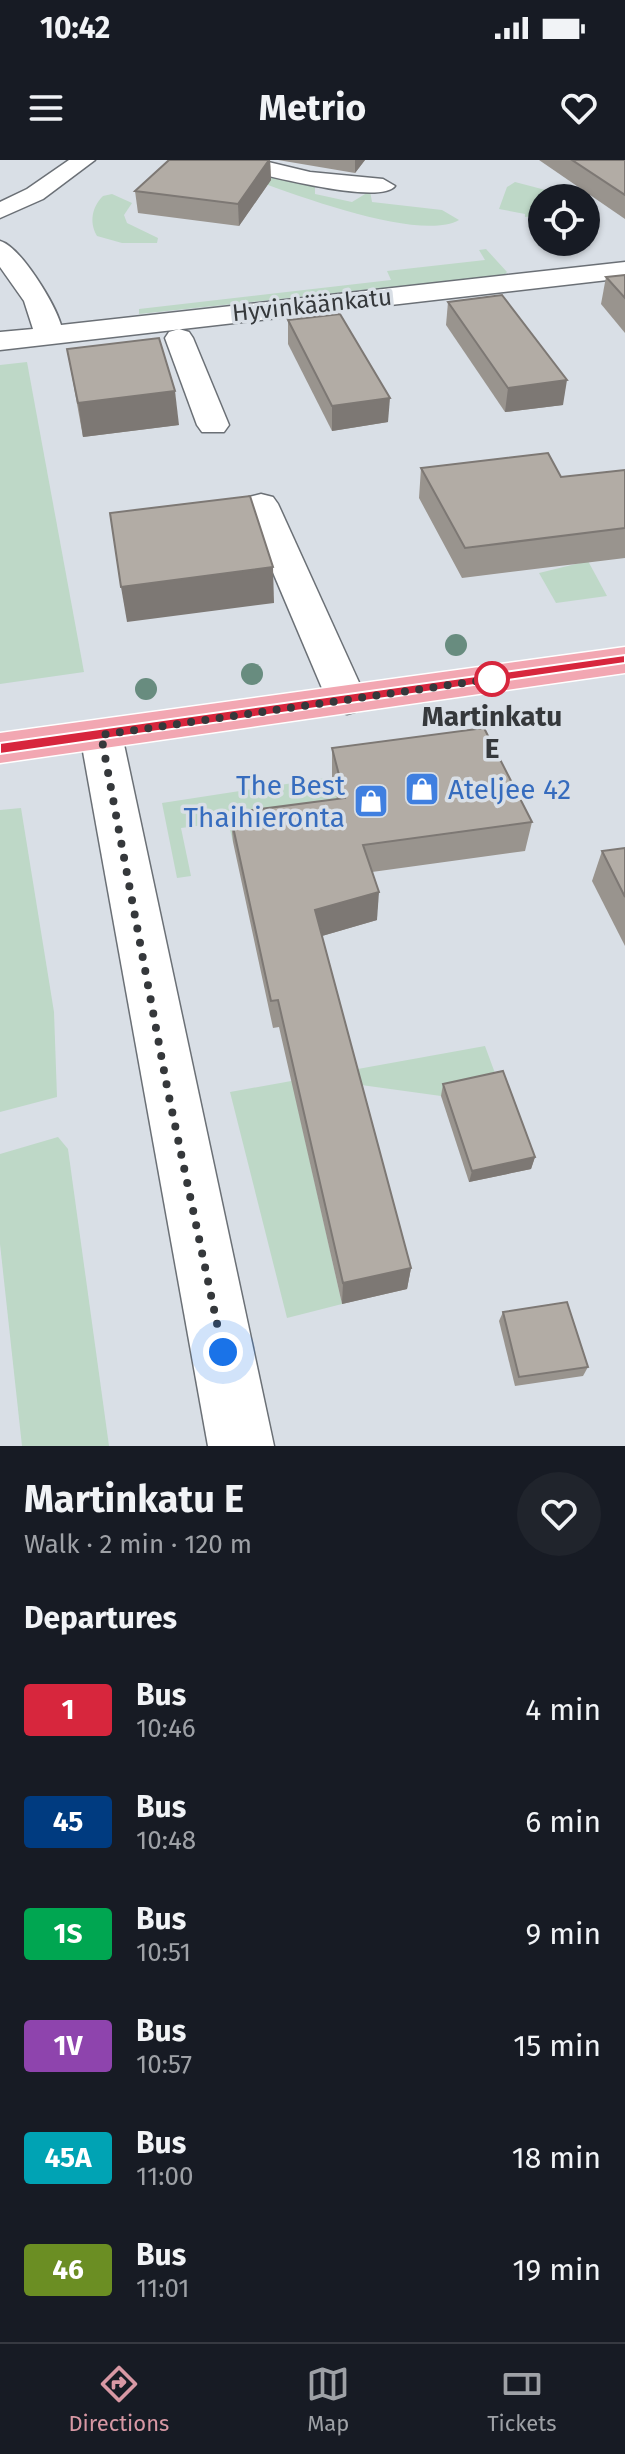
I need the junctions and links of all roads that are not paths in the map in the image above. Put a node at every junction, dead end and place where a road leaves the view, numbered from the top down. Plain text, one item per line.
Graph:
1 (84, 160) edge
2 (231, 160) edge
3 (383, 186) dead end
4 (0, 211) edge
5 (0, 249) edge
6 (625, 270) edge
7 (48, 335) junction
8 (179, 338) dead end
9 (0, 341) edge
10 (213, 425) dead end
11 (261, 504) dead end
12 (625, 660) edge
13 (347, 700) junction
14 (101, 735) junction
15 (0, 748) edge
16 (241, 1446) edge

1 - 4 street
2 - 3 street
5 - 7 street
6 - 7 street, Hyvinkäänkatu
7 - 9 street, Hyvinkäänkatu
8 - 10 street
11 - 13 street
12 - 13 main road
13 - 14 main road
14 - 15 main road
14 - 16 street

